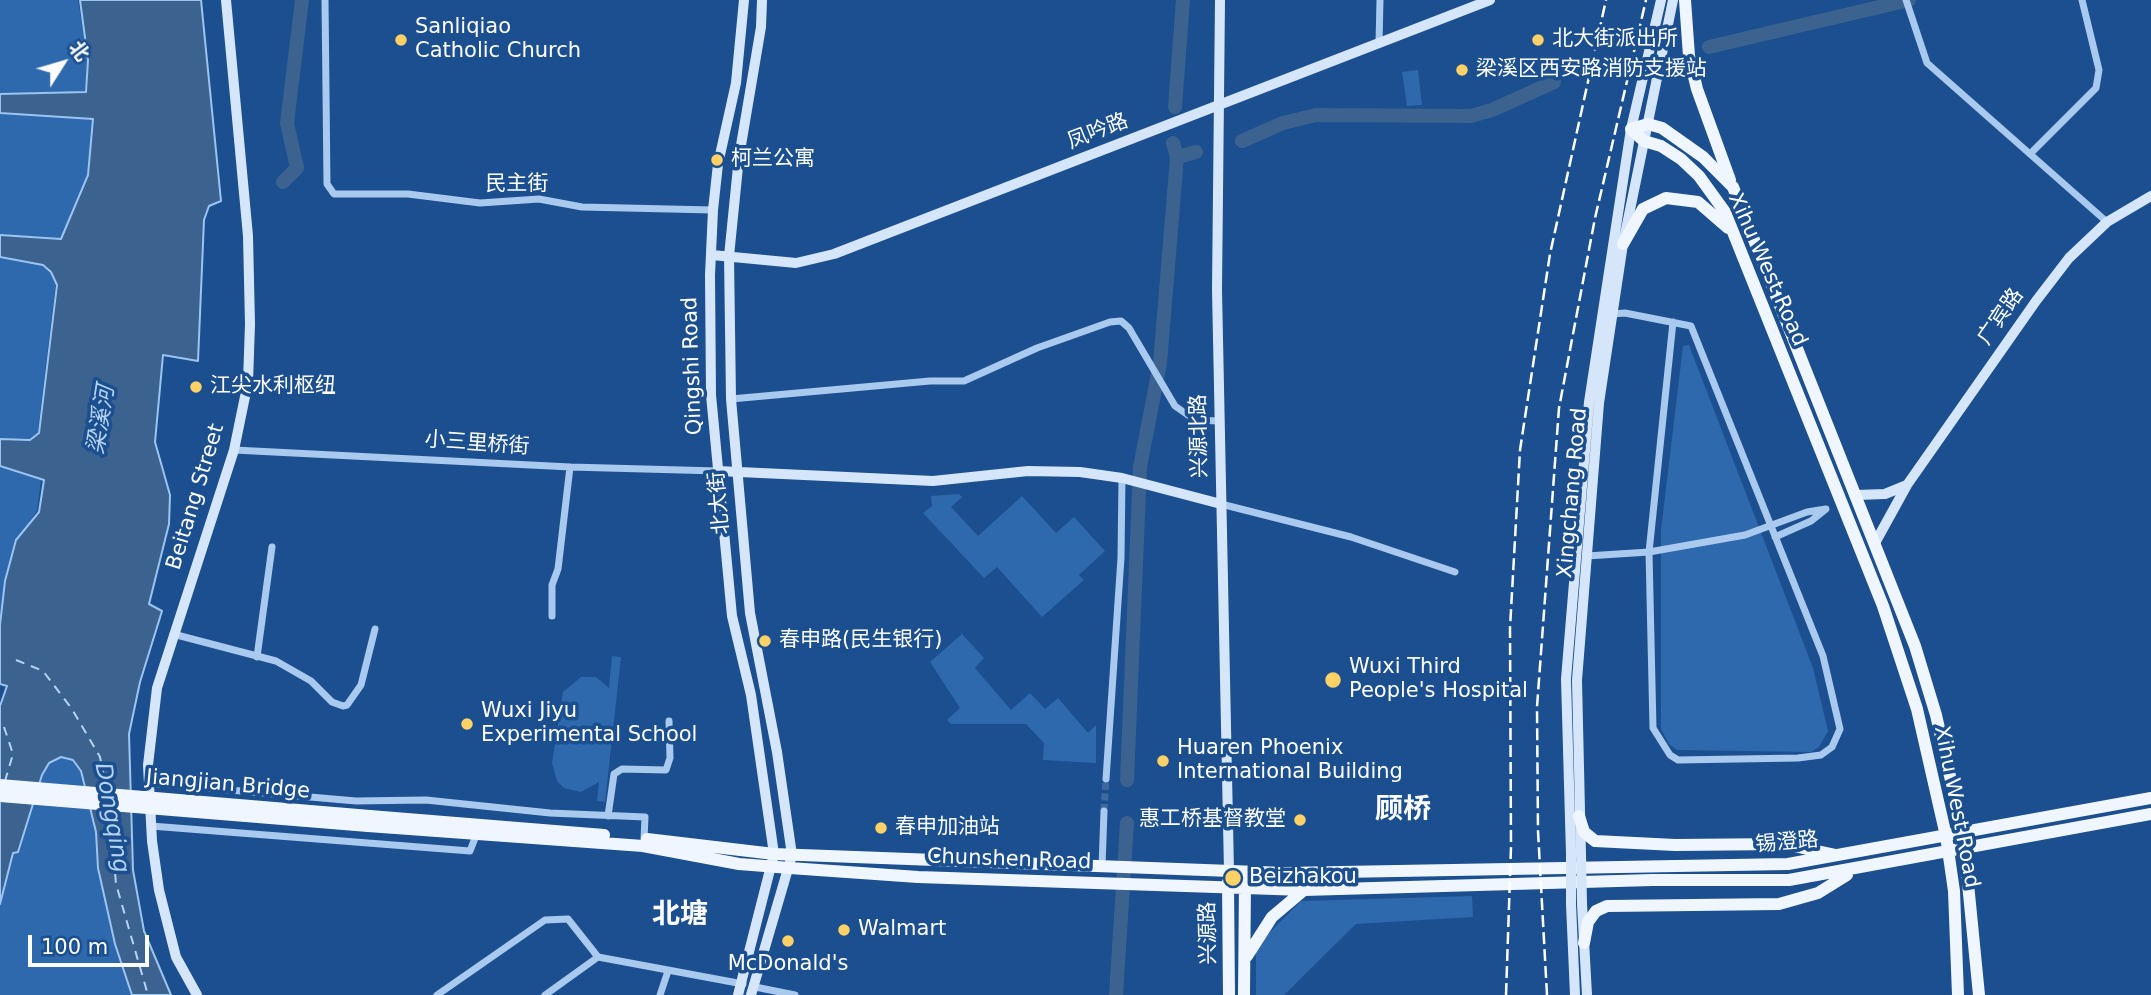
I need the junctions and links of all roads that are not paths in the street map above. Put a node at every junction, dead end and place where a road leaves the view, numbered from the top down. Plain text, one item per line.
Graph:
1 (226, 0) edge
2 (325, 0) edge
3 (744, 0) edge
4 (762, 0) edge
5 (1220, 0) edge
6 (1380, 0) edge
7 (1490, 0) edge
8 (1661, 0) edge
9 (1673, 0) edge
10 (1685, 0) edge
11 (1906, 0) edge
12 (2082, 0) edge
13 (1379, 43) junction
14 (1218, 106) junction
15 (1648, 124) junction
16 (1631, 130) junction
17 (1644, 141) junction
18 (2030, 153) junction
19 (1733, 187) junction
20 (2151, 196) edge
21 (713, 210) junction
22 (2107, 222) junction
23 (1737, 239) junction
24 (1623, 244) junction
25 (712, 255) junction
26 (729, 256) junction
27 (1612, 314) junction
28 (1673, 323) junction
29 (1796, 346) junction
30 (1783, 351) junction
31 (731, 399) junction
32 (1219, 421) junction
33 (234, 450) junction
34 (570, 467) junction
35 (718, 471) junction
36 (737, 472) junction
37 (1127, 479) junction
38 (1907, 485) junction
39 (1856, 495) junction
40 (1842, 502) junction
41 (1221, 504) junction
42 (1826, 509) junction
43 (1771, 527) junction
44 (1774, 537) junction
45 (1875, 543) junction
46 (272, 547) dead end
47 (1649, 552) junction
48 (1587, 556) junction
49 (1455, 572) dead end
50 (551, 616) dead end
51 (375, 629) dead end
52 (173, 634) junction
53 (257, 657) junction
54 (669, 721) dead end
55 (1106, 779) tunnel mouth
56 (149, 783) junction
57 (0, 785) edge
58 (0, 796) edge
59 (2151, 798) edge
60 (1104, 811) tunnel mouth
61 (2151, 814) edge
62 (608, 816) junction
63 (1579, 816) junction
64 (369, 821) junction
65 (151, 825) junction
66 (477, 830) junction
67 (1964, 833) junction
68 (1946, 836) junction
69 (644, 839) junction
70 (1966, 849) junction
71 (1948, 852) junction
72 (1576, 854) junction
73 (792, 855) junction
74 (1840, 856) junction
75 (774, 860) junction
76 (1102, 867) junction
77 (790, 868) junction
78 (1855, 870) junction
79 (1228, 871) junction
80 (1420, 871) joint
81 (1245, 872) junction
82 (1652, 880) joint
83 (1228, 888) junction
84 (1246, 889) junction
85 (1304, 890) junction
86 (1576, 904) junction
87 (1584, 943) junction
88 (598, 957) junction
89 (1245, 959) junction
90 (668, 971) junction
91 (740, 990) edge
92 (753, 991) edge
93 (197, 995) edge
94 (438, 995) edge
95 (545, 995) edge
96 (660, 995) edge
97 (795, 995) edge
98 (1229, 995) edge
99 (1244, 995) edge
100 (1576, 995) edge
101 (1587, 995) edge
102 (1958, 995) edge
103 (1979, 995) edge

1 - 33 main road, Beitang Street
2 - 21 street, 民主街
3 - 21 main road, Qingshi Road
4 - 26 main road, 北大街
5 - 14 main road, 兴源北路
6 - 13 street
7 - 13 main road, 凤吟路
8 - 16 main road, Xingchang Road
9 - 15 main road, Xingchang Road
10 - 19 main road
11 - 18 street
12 - 18 street
13 - 14 main road, 凤吟路
14 - 26 main road, 凤吟路
14 - 32 main road, 兴源北路
15 - 16 main road
15 - 17 main road, Xingchang Road
15 - 19 main road, Xihu West Road
16 - 17 main road, Xihu West Road
16 - 72 main road, Xingchang Road
17 - 23 main road, Xihu West Road
17 - 24 main road, Xingchang Road
18 - 22 street
19 - 29 main road, Xihu West Road
20 - 22 main road, 广宾路
21 - 25 main road, Qingshi Road
22 - 38 main road, 广宾路
23 - 24 main road
23 - 30 main road, Xihu West Road
24 - 27 main road, Xingchang Road
25 - 26 main road, 凤吟路
25 - 35 main road, Qingshi Road
26 - 31 main road, 北大街
27 - 28 street
27 - 48 main road, Xingchang Road
28 - 43 street
28 - 47 street
29 - 30 main road
29 - 39 main road, Xihu West Road
30 - 40 main road, Xihu West Road
31 - 32 street
31 - 36 main road, 北大街
32 - 41 main road, 兴源北路
33 - 34 street, 小三里桥街
33 - 52 main road, Beitang Street
34 - 35 street, 小三里桥街
34 - 50 street
35 - 36 main road
35 - 75 main road, Qingshi Road
36 - 37 main road
36 - 73 main road, 北大街
37 - 41 main road
37 - 55 street
38 - 39 main road
38 - 45 main road, 广宾路
39 - 45 main road, Xihu West Road
40 - 42 street
40 - 68 main road, Xihu West Road
41 - 49 street
41 - 79 main road, 兴源北路
42 - 43 street
42 - 44 street
43 - 44 street
43 - 47 street
44 - 47 street
45 - 67 main road, Xihu West Road
46 - 53 street
47 - 48 street
48 - 63 main road, Xingchang Road
51 - 53 street
52 - 53 street
52 - 56 main road, Beitang Street
54 - 62 street
56 - 62 street
56 - 65 main road, Beitang Street
57 - 64 main road, Jiangjian Bridge, bridge
58 - 64 main road, Jiangjian Bridge, bridge
59 - 67 main road, 锡澄路
60 - 76 street
61 - 70 main road, 锡澄路
62 - 69 street
63 - 72 main road, Xingchang Road
63 - 74 main road
64 - 66 main road, Chunshen Road
65 - 66 street
65 - 93 main road, Beitang Street
66 - 69 main road, Chunshen Road
66 - 75 main road, Chunshen Road
67 - 68 main road, 锡澄路
67 - 70 main road, Xihu West Road
68 - 71 main road, Xihu West Road
68 - 74 main road, 锡澄路
69 - 75 main road, Chunshen Road
70 - 71 main road, 锡澄路
70 - 103 main road, Xihu West Road
71 - 78 main road, 锡澄路
71 - 102 main road, Xihu West Road
72 - 86 main road, Xingchang Road, bridge
73 - 75 main road, Chunshen Road
73 - 76 main road, Chunshen Road
73 - 77 main road, 北大街
74 - 80 main road, 锡澄路
75 - 77 main road, Chunshen Road
75 - 91 main road
76 - 79 main road, Chunshen Road
77 - 83 main road, Chunshen Road
77 - 92 main road, 北大街
78 - 82 main road, 锡澄路
78 - 87 main road
79 - 81 main road, Chunshen Road
79 - 83 main road, 兴源路
80 - 81 main road, Chunshen Road
81 - 84 main road
82 - 85 main road, Chunshen Road
83 - 84 main road, Chunshen Road
83 - 98 main road, 兴源路
84 - 85 main road, Chunshen Road
84 - 89 main road
85 - 89 main road
86 - 87 main road, Xingchang Road
86 - 100 main road, Xingchang Road
87 - 101 main road, Xingchang Road
88 - 90 street
88 - 94 street
88 - 95 street
89 - 99 main road
90 - 91 street
90 - 96 street
92 - 97 street

